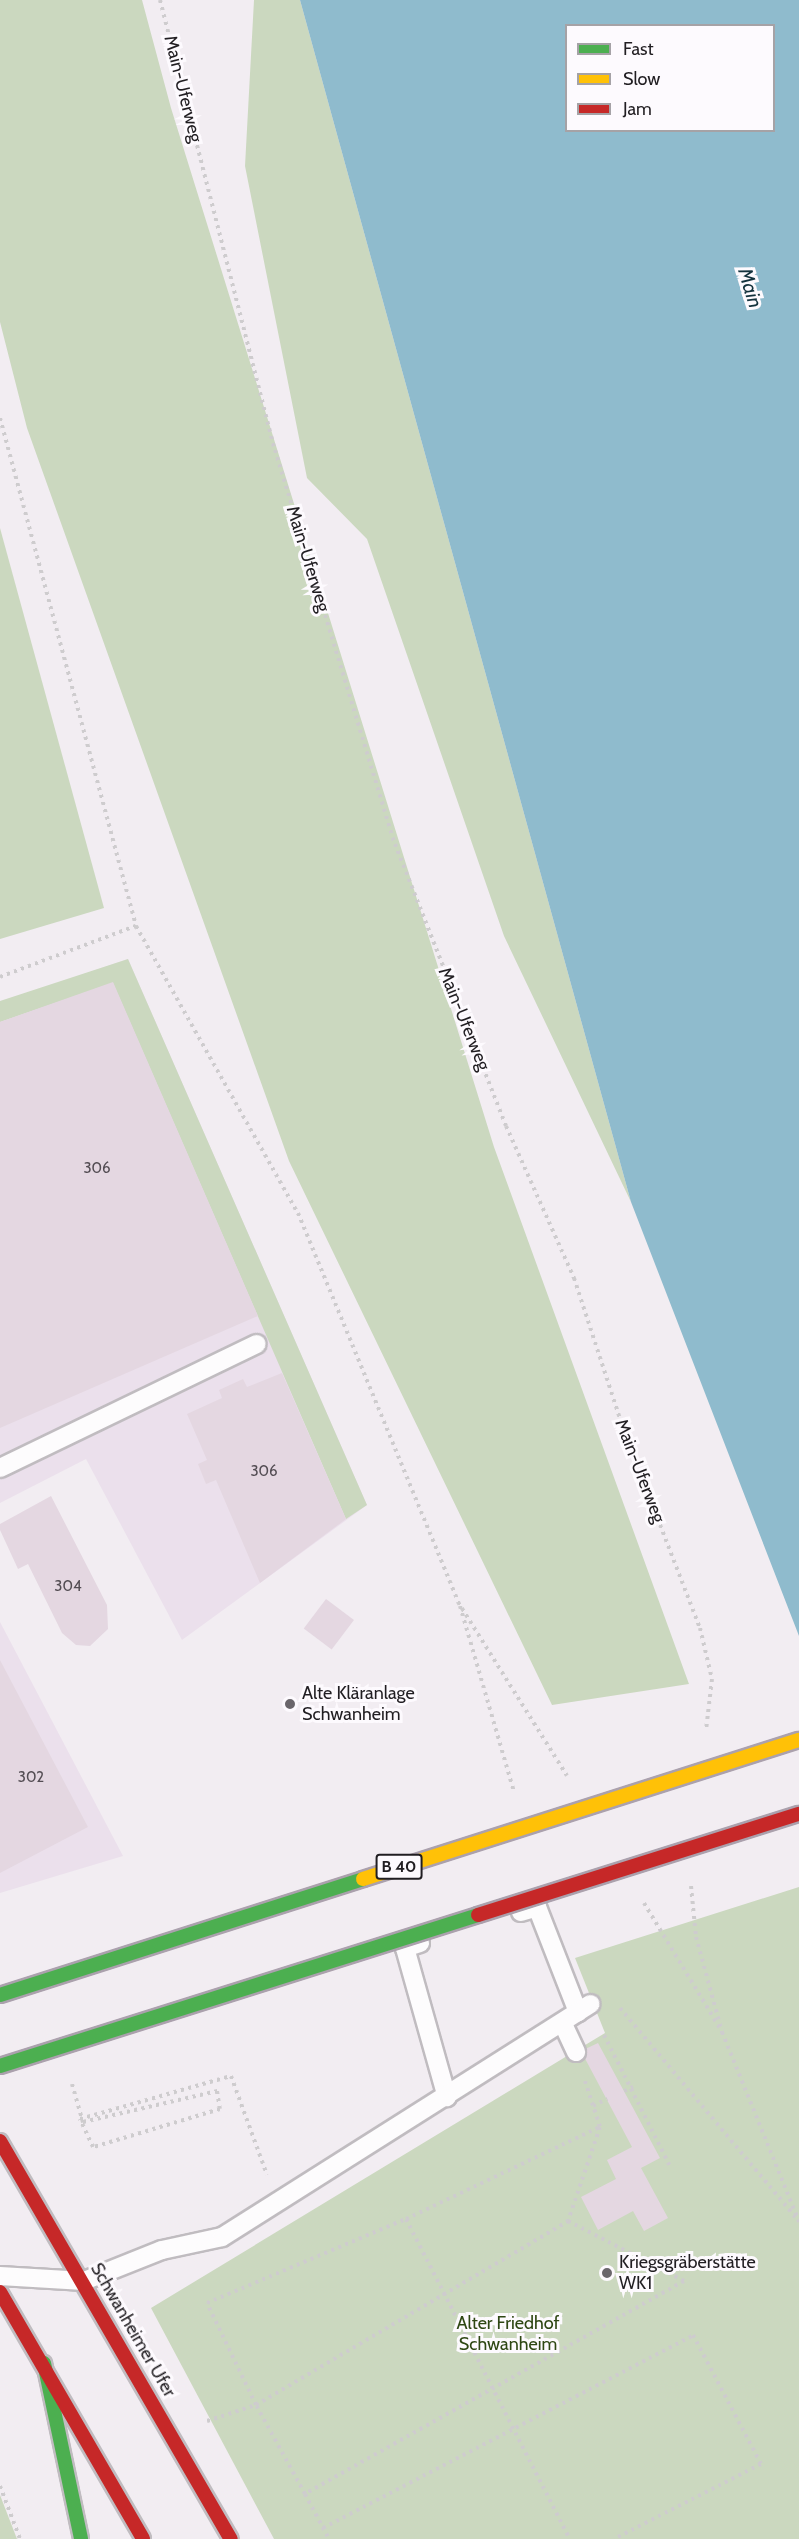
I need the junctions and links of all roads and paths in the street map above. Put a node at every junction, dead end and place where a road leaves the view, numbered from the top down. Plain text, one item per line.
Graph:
1 (160, 0) edge
2 (0, 418) edge
3 (136, 926) junction
4 (0, 977) edge
5 (257, 1344) dead end
6 (0, 1468) edge
7 (458, 1602) junction
8 (490, 1649) dead end
9 (705, 1736) dead end
10 (799, 1740) edge
11 (516, 1796) dead end
12 (799, 1814) edge
13 (691, 1882) dead end
14 (0, 1995) edge
15 (615, 2001) dead end
16 (586, 2007) junction
17 (563, 2024) junction
18 (576, 2052) joint
19 (0, 2066) edge
20 (71, 2085) dead end
21 (633, 2087) junction
22 (624, 2091) dead end
23 (447, 2097) junction
24 (607, 2099) dead end
25 (593, 2106) junction
26 (600, 2127) junction
27 (0, 2141) edge
28 (670, 2166) dead end
29 (277, 2204) junction
30 (406, 2219) junction
31 (568, 2220) junction
32 (799, 2222) edge
33 (0, 2276) edge
34 (84, 2281) junction
35 (0, 2292) edge
36 (448, 2295) junction
37 (44, 2363) junction
38 (496, 2386) junction
39 (256, 2405) junction
40 (198, 2424) dead end
41 (516, 2428) junction
42 (0, 2486) edge
43 (305, 2494) junction
44 (323, 2528) junction
45 (20, 2539) edge
46 (81, 2539) edge
47 (143, 2539) edge
48 (231, 2539) edge
49 (329, 2539) edge
50 (570, 2539) edge
51 (614, 2539) edge

1 - 9 path, Main-Uferweg
2 - 3 path
3 - 4 path
3 - 7 path
5 - 6 lane
7 - 8 path
7 - 11 path
10 - 14 main road, B 40, bridge
12 - 19 main road, bridge
13 - 32 path
15 - 32 path
16 - 17 lane
16 - 21 path
16 - 23 lane
17 - 18 lane
17 - 23 lane
18 - 25 path
20 - 29 path, bridge
21 - 22 path
21 - 28 path
23 - 29 lane
24 - 25 path
25 - 26 path
26 - 30 path
26 - 31 path
27 - 34 main road, Schwanheimer Ufer
29 - 34 lane
30 - 36 path
30 - 39 path
31 - 36 path
31 - 38 path
33 - 34 lane
34 - 48 main road, Schwanheimer Ufer
35 - 37 main road
36 - 38 path
36 - 39 path
37 - 46 main road
37 - 47 main road
38 - 41 path
38 - 43 path
39 - 40 path
39 - 43 path
41 - 44 path
41 - 50 path
41 - 51 path
42 - 45 path
43 - 44 path
44 - 49 path

